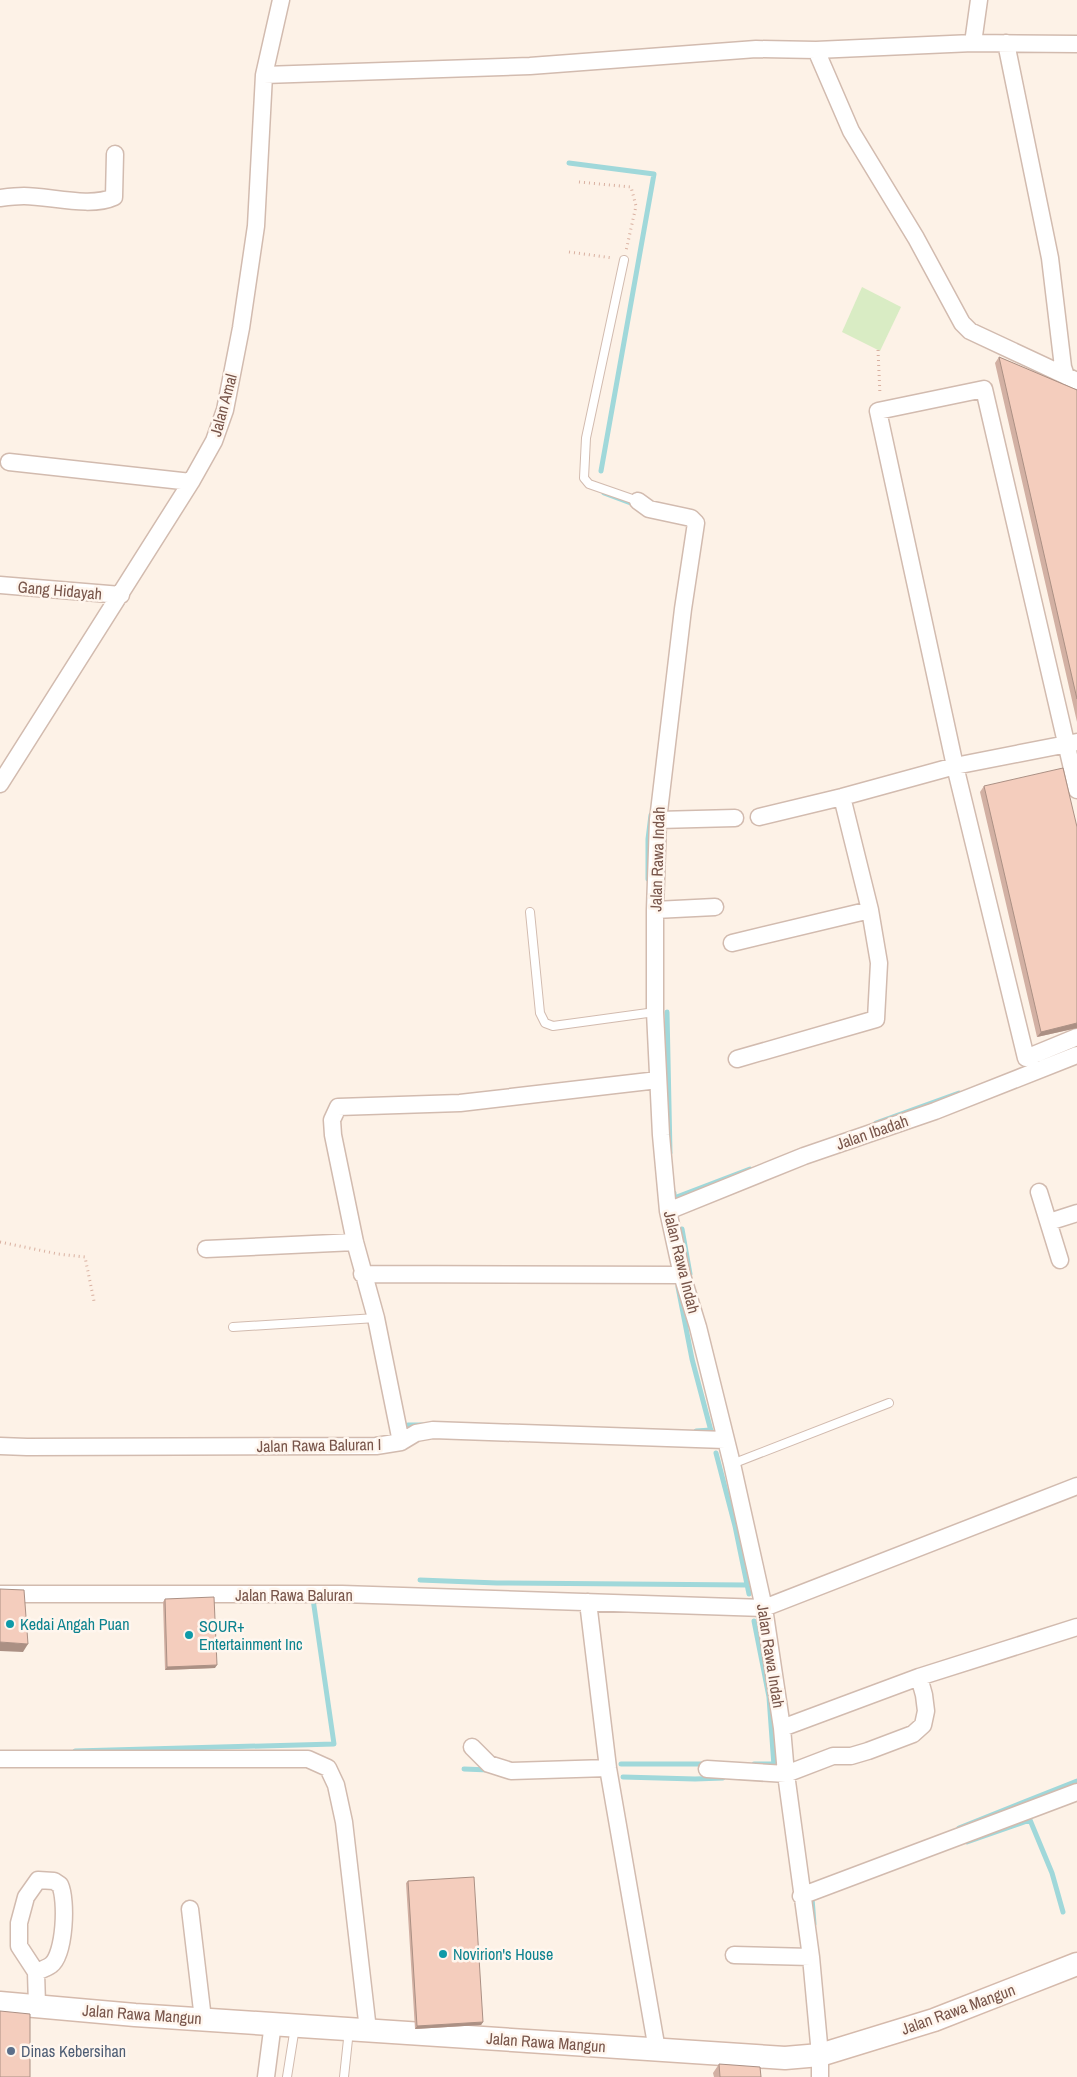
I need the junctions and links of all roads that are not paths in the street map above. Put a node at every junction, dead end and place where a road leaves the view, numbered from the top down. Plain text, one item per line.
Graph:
1 (281, 0) edge
2 (979, 0) edge
3 (973, 43) junction
4 (1006, 44) junction
5 (1077, 44) edge
6 (816, 50) junction
7 (264, 75) junction
8 (115, 154) dead end
9 (0, 198) edge
10 (624, 260) road end
11 (1071, 379) edge
12 (8, 462) dead end
13 (191, 482) junction
14 (638, 502) joint
15 (0, 585) edge
16 (120, 595) junction
17 (1072, 743) edge
18 (955, 766) junction
19 (0, 784) edge
20 (1077, 790) edge
21 (842, 797) junction
22 (759, 817) dead end
23 (735, 818) dead end
24 (658, 820) junction
25 (715, 907) dead end
26 (655, 910) junction
27 (870, 910) junction
28 (530, 912) dead end
29 (732, 942) dead end
30 (655, 1012) junction
31 (1077, 1038) edge
32 (1077, 1055) edge
33 (737, 1059) dead end
34 (658, 1080) junction
35 (1039, 1192) dead end
36 (668, 1211) junction
37 (1077, 1213) edge
38 (1048, 1222) junction
39 (355, 1242) junction
40 (206, 1249) dead end
41 (1060, 1260) dead end
42 (362, 1274) junction
43 (682, 1275) junction
44 (376, 1318) junction
45 (232, 1327) dead end
46 (889, 1403) dead end
47 (725, 1440) junction
48 (402, 1442) junction
49 (0, 1446) edge
50 (732, 1464) junction
51 (1077, 1486) edge
52 (0, 1594) edge
53 (588, 1602) junction
54 (764, 1608) junction
55 (1077, 1627) edge
56 (919, 1677) junction
57 (782, 1728) junction
58 (472, 1747) dead end
59 (0, 1758) edge
60 (608, 1768) junction
61 (707, 1769) dead end
62 (786, 1774) junction
63 (1077, 1792) edge
64 (801, 1896) junction
65 (190, 1909) dead end
66 (734, 1955) dead end
67 (811, 1957) junction
68 (1077, 1964) edge
69 (36, 1972) junction
70 (0, 2003) edge
71 (37, 2006) junction
72 (203, 2019) junction
73 (273, 2024) junction
74 (295, 2025) junction
75 (359, 2029) junction
76 (657, 2050) junction
77 (820, 2055) junction
78 (266, 2077) edge
79 (287, 2077) edge
80 (344, 2077) edge
81 (820, 2077) edge

1 - 7 street, Jalan Amal
2 - 3 street
3 - 4 street
3 - 6 street
4 - 5 street
4 - 11 street
6 - 7 street
6 - 11 street
7 - 13 street, Jalan Amal
8 - 9 street
10 - 14 lane
12 - 13 street
13 - 16 street, Jalan Amal
14 - 24 street, Jalan Rawa Indah
15 - 16 street, Gang Hidayah
16 - 19 street, Jalan Amal
17 - 18 street
17 - 18 street
17 - 20 street
18 - 21 street
18 - 31 street
21 - 22 street
21 - 27 street
23 - 24 street
24 - 26 street, Jalan Rawa Indah
25 - 26 street
26 - 30 street, Jalan Rawa Indah
27 - 29 street
27 - 33 street
28 - 30 lane
30 - 34 street, Jalan Rawa Indah
32 - 36 street, Jalan Ibadah
34 - 36 street, Jalan Rawa Indah
34 - 39 street
35 - 38 street
36 - 43 street, Jalan Rawa Indah
37 - 38 street
38 - 41 street
39 - 40 street
39 - 42 street
42 - 43 street
42 - 44 street
43 - 47 street, Jalan Rawa Indah
44 - 45 lane
44 - 48 street
46 - 50 lane
47 - 48 street, Jalan Rawa Baluran I
47 - 50 street, Jalan Rawa Indah
48 - 49 street, Jalan Rawa Baluran I
50 - 54 street, Jalan Rawa Indah
51 - 54 street
52 - 53 street, Jalan Rawa Baluran
53 - 54 street, Jalan Rawa Baluran
53 - 60 street
54 - 57 street, Jalan Rawa Indah
55 - 56 street
56 - 57 street
56 - 62 street
57 - 62 street, Jalan Rawa Indah
58 - 60 street
59 - 75 street
60 - 76 street
61 - 62 street
62 - 64 street, Jalan Rawa Indah
63 - 64 street
64 - 67 street, Jalan Rawa Indah
65 - 72 street
66 - 67 street
67 - 77 street, Jalan Rawa Indah
68 - 77 main road, Jalan Rawa Mangun
69 - 69 street
69 - 71 street
70 - 71 main road, Jalan Rawa Mangun
71 - 72 main road, Jalan Rawa Mangun
72 - 73 main road, Jalan Rawa Mangun
73 - 74 main road, Jalan Rawa Mangun
73 - 78 street
74 - 75 main road, Jalan Rawa Mangun
74 - 79 lane
75 - 76 main road, Jalan Rawa Mangun
75 - 80 lane
76 - 77 main road, Jalan Rawa Mangun
77 - 81 street, Jalan Rawa Indah

